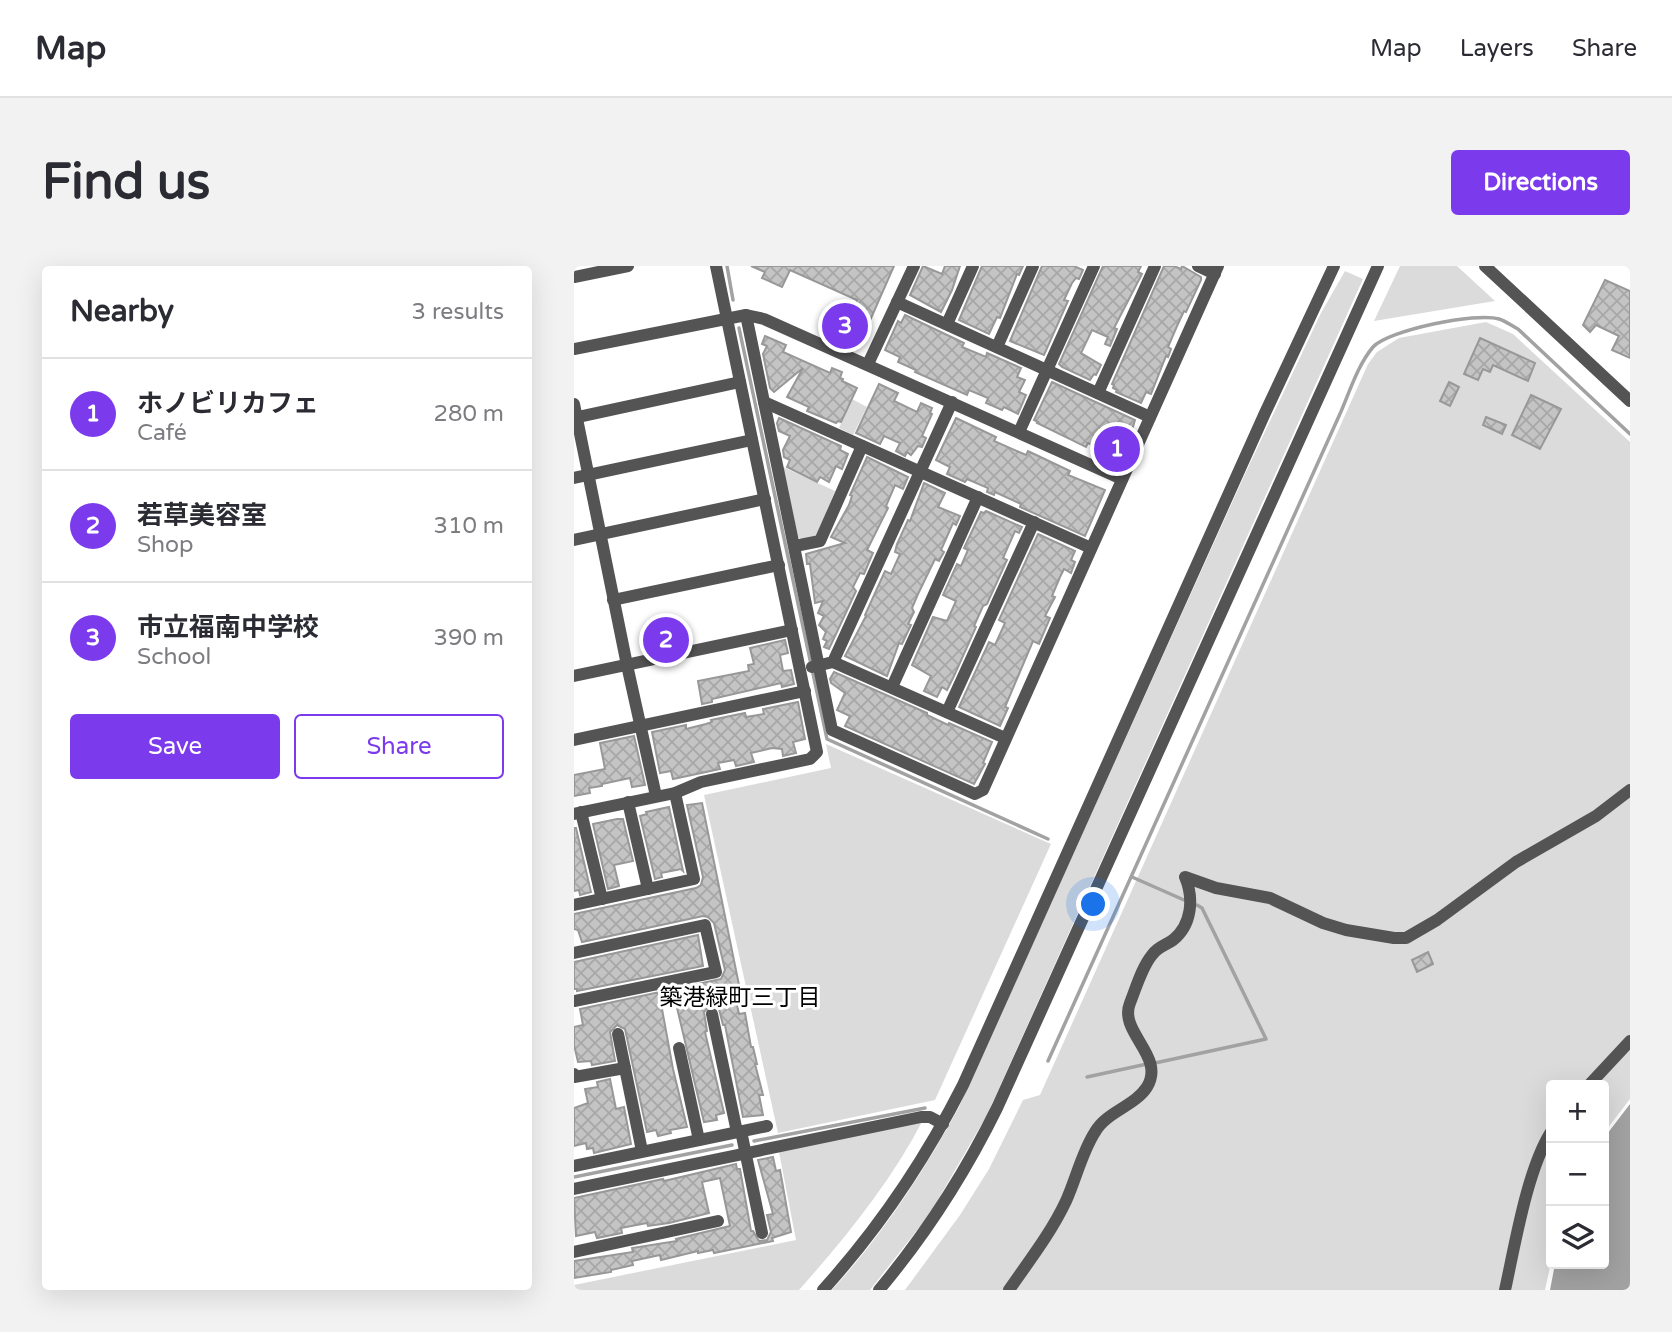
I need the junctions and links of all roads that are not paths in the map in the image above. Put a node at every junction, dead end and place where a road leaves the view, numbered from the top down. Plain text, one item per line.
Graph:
1 (628, 266) edge
2 (716, 266) edge
3 (914, 266) edge
4 (973, 266) edge
5 (1033, 266) edge
6 (1094, 266) edge
7 (1155, 266) edge
8 (1198, 266) edge
9 (1334, 266) edge
10 (1378, 266) edge
11 (1485, 266) edge
12 (1216, 270) edge
13 (574, 277) edge
14 (897, 302) junction
15 (746, 315) junction
16 (727, 318) junction
17 (947, 324) junction
18 (997, 347) junction
19 (574, 349) edge
20 (868, 364) junction
21 (1047, 370) junction
22 (740, 382) junction
23 (1098, 393) junction
24 (1630, 401) edge
25 (765, 402) junction
26 (952, 402) junction
27 (574, 404) edge
28 (1150, 417) junction
29 (576, 418) edge
30 (1019, 432) junction
31 (752, 440) junction
32 (862, 446) junction
33 (920, 470) junction
34 (589, 475) junction
35 (574, 478) edge
36 (1122, 479) junction
37 (978, 497) junction
38 (765, 499) junction
39 (1034, 522) junction
40 (600, 535) junction
41 (574, 540) edge
42 (795, 546) junction
43 (1091, 548) junction
44 (779, 565) junction
45 (613, 600) junction
46 (792, 630) junction
47 (833, 662) junction
48 (627, 665) junction
49 (811, 667) junction
50 (574, 676) edge
51 (892, 687) junction
52 (805, 691) junction
53 (947, 712) junction
54 (640, 726) junction
55 (1005, 738) junction
56 (574, 740) edge
57 (1630, 790) edge
58 (675, 793) junction
59 (656, 796) junction
60 (628, 802) junction
61 (577, 813) edge
62 (648, 889) junction
63 (601, 899) junction
64 (574, 905) edge
65 (574, 953) edge
66 (574, 1001) edge
67 (712, 1014) dead end
68 (618, 1034) dead end
69 (1630, 1041) edge
70 (678, 1048) dead end
71 (625, 1068) junction
72 (574, 1074) edge
73 (1594, 1080) edge
74 (943, 1124) junction
75 (767, 1125) dead end
76 (739, 1131) junction
77 (699, 1140) junction
78 (1546, 1141) edge
79 (642, 1151) junction
80 (745, 1153) junction
81 (574, 1166) edge
82 (574, 1189) edge
83 (718, 1221) dead end
84 (762, 1233) dead end
85 (574, 1252) edge
86 (823, 1290) edge
87 (879, 1290) edge
88 (1009, 1290) edge
89 (1505, 1290) edge

1 - 13 street
2 - 16 street
3 - 14 street
4 - 17 street
5 - 18 street
6 - 21 street
7 - 23 street
8 - 12 street
9 - 74 street
10 - 87 street
11 - 24 street
12 - 28 street
14 - 17 street
14 - 20 street
15 - 16 street
15 - 20 street
15 - 25 street
16 - 19 street
16 - 22 street
17 - 18 street
18 - 21 street
20 - 26 street
21 - 23 street
21 - 30 street
22 - 29 street
22 - 31 street
23 - 28 street
25 - 32 street
25 - 42 street
26 - 30 street
26 - 33 street
27 - 29 street
28 - 36 street
29 - 34 street
30 - 36 street
31 - 34 street
31 - 38 street
32 - 33 street
32 - 42 street
33 - 37 street
33 - 47 street
34 - 35 street
34 - 40 street
36 - 43 street
37 - 39 street
37 - 51 street
38 - 40 street
38 - 44 street
39 - 43 street
39 - 53 street
40 - 41 street
40 - 45 street
42 - 49 street
43 - 55 street
44 - 45 street
44 - 46 street
45 - 48 street
46 - 48 street
46 - 49 street
47 - 49 street
47 - 51 street
48 - 50 street
48 - 54 street
49 - 52 street
49 - 55 street
51 - 53 street
52 - 54 street
52 - 58 street
53 - 55 street
54 - 56 street
54 - 59 street
57 - 88 street
58 - 59 street
58 - 62 street
59 - 60 street
60 - 61 street
60 - 62 street
61 - 63 street
62 - 63 street
63 - 64 street
65 - 66 street
67 - 76 street
68 - 71 street
69 - 73 street
70 - 77 street
71 - 72 street
71 - 79 street
74 - 80 street
74 - 86 street
75 - 76 street
76 - 77 street
76 - 80 street
77 - 79 street
78 - 89 street
79 - 81 street
80 - 82 street
80 - 84 street
83 - 85 street

